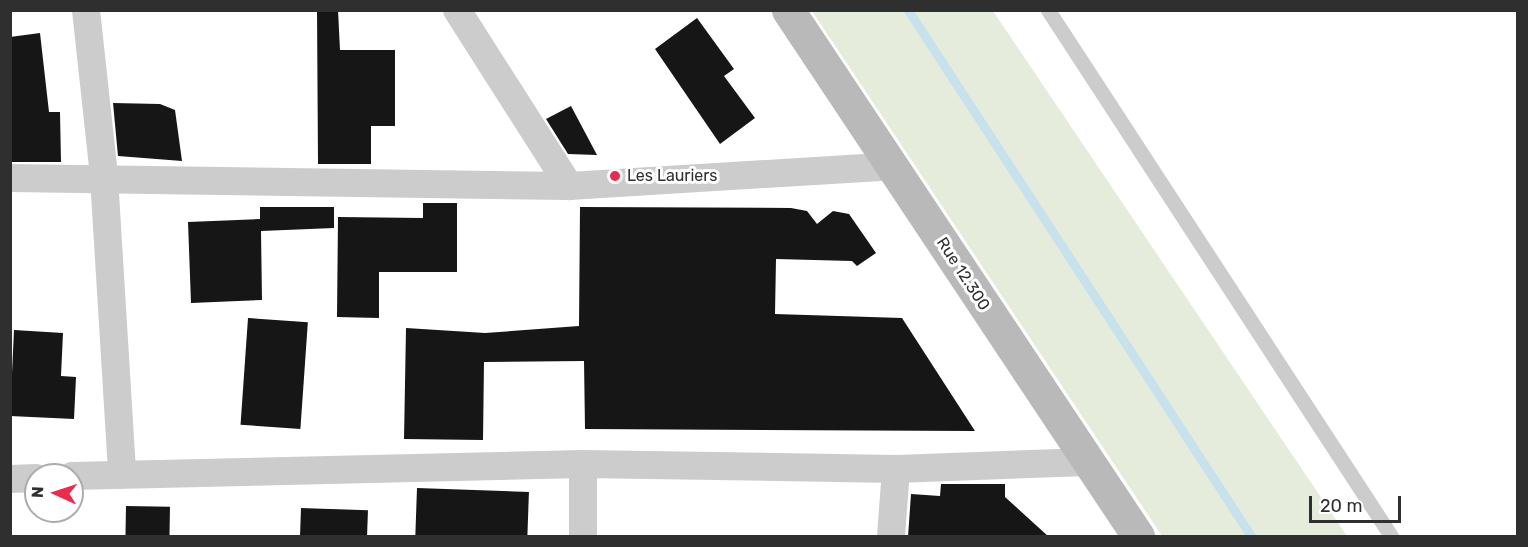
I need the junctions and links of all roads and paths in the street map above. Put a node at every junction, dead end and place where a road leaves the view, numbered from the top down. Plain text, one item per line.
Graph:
1 (86, 10) edge
2 (457, 10) edge
3 (788, 10) edge
4 (1048, 10) edge
5 (892, 166) junction
6 (104, 177) junction
7 (10, 178) edge
8 (569, 186) junction
9 (1087, 462) junction
10 (583, 464) junction
11 (896, 469) junction
12 (122, 474) junction
13 (84, 476) edge
14 (583, 537) edge
15 (891, 537) edge
16 (1138, 537) edge
17 (1391, 537) edge

1 - 6 street
2 - 8 street
3 - 5 street, Rue 12.300
4 - 17 lane
5 - 8 street
5 - 9 street, Rue 12.300
6 - 7 street
6 - 8 street
6 - 12 street
9 - 11 street
9 - 16 street, Rue 12.300
10 - 11 street
10 - 12 street
10 - 14 street
11 - 15 street
12 - 13 street

